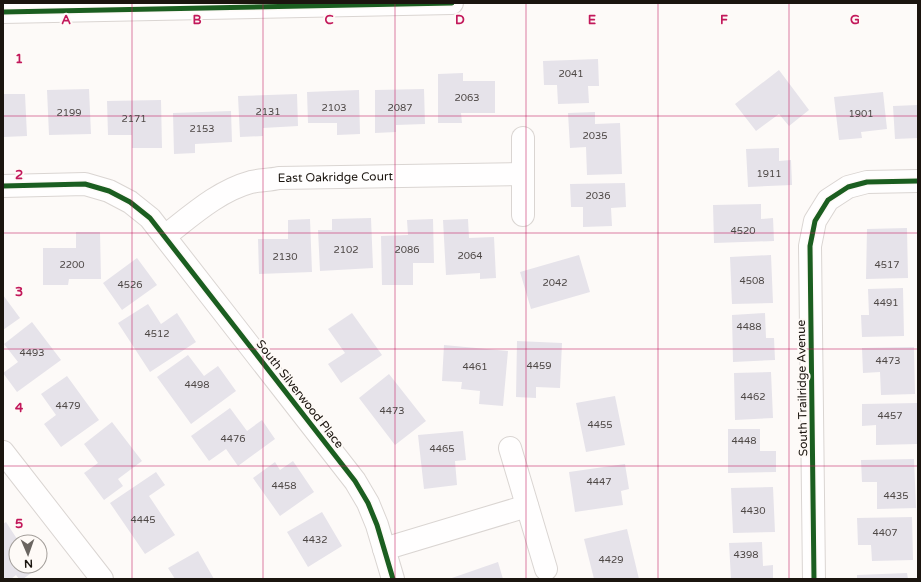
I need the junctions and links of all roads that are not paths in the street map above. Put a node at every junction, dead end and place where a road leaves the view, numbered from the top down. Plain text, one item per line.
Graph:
1 (452, 3) edge
2 (3, 12) edge
3 (523, 138) dead end
4 (523, 174) junction
5 (918, 181) edge
6 (3, 186) edge
7 (523, 214) dead end
8 (165, 236) junction
9 (510, 448) dead end
10 (3, 452) edge
11 (527, 506) junction
12 (384, 549) junction
13 (546, 569) dead end
14 (102, 579) edge
15 (393, 579) edge
16 (814, 579) edge

1 - 2 street
3 - 4 street
4 - 7 street
4 - 8 street, East Oakridge Court
5 - 16 street, South Trailridge Avenue
6 - 8 street, South Silverwood Place
8 - 12 street, South Silverwood Place
9 - 11 street
10 - 14 street
11 - 12 street
11 - 13 street
12 - 15 street, South Silverwood Place

